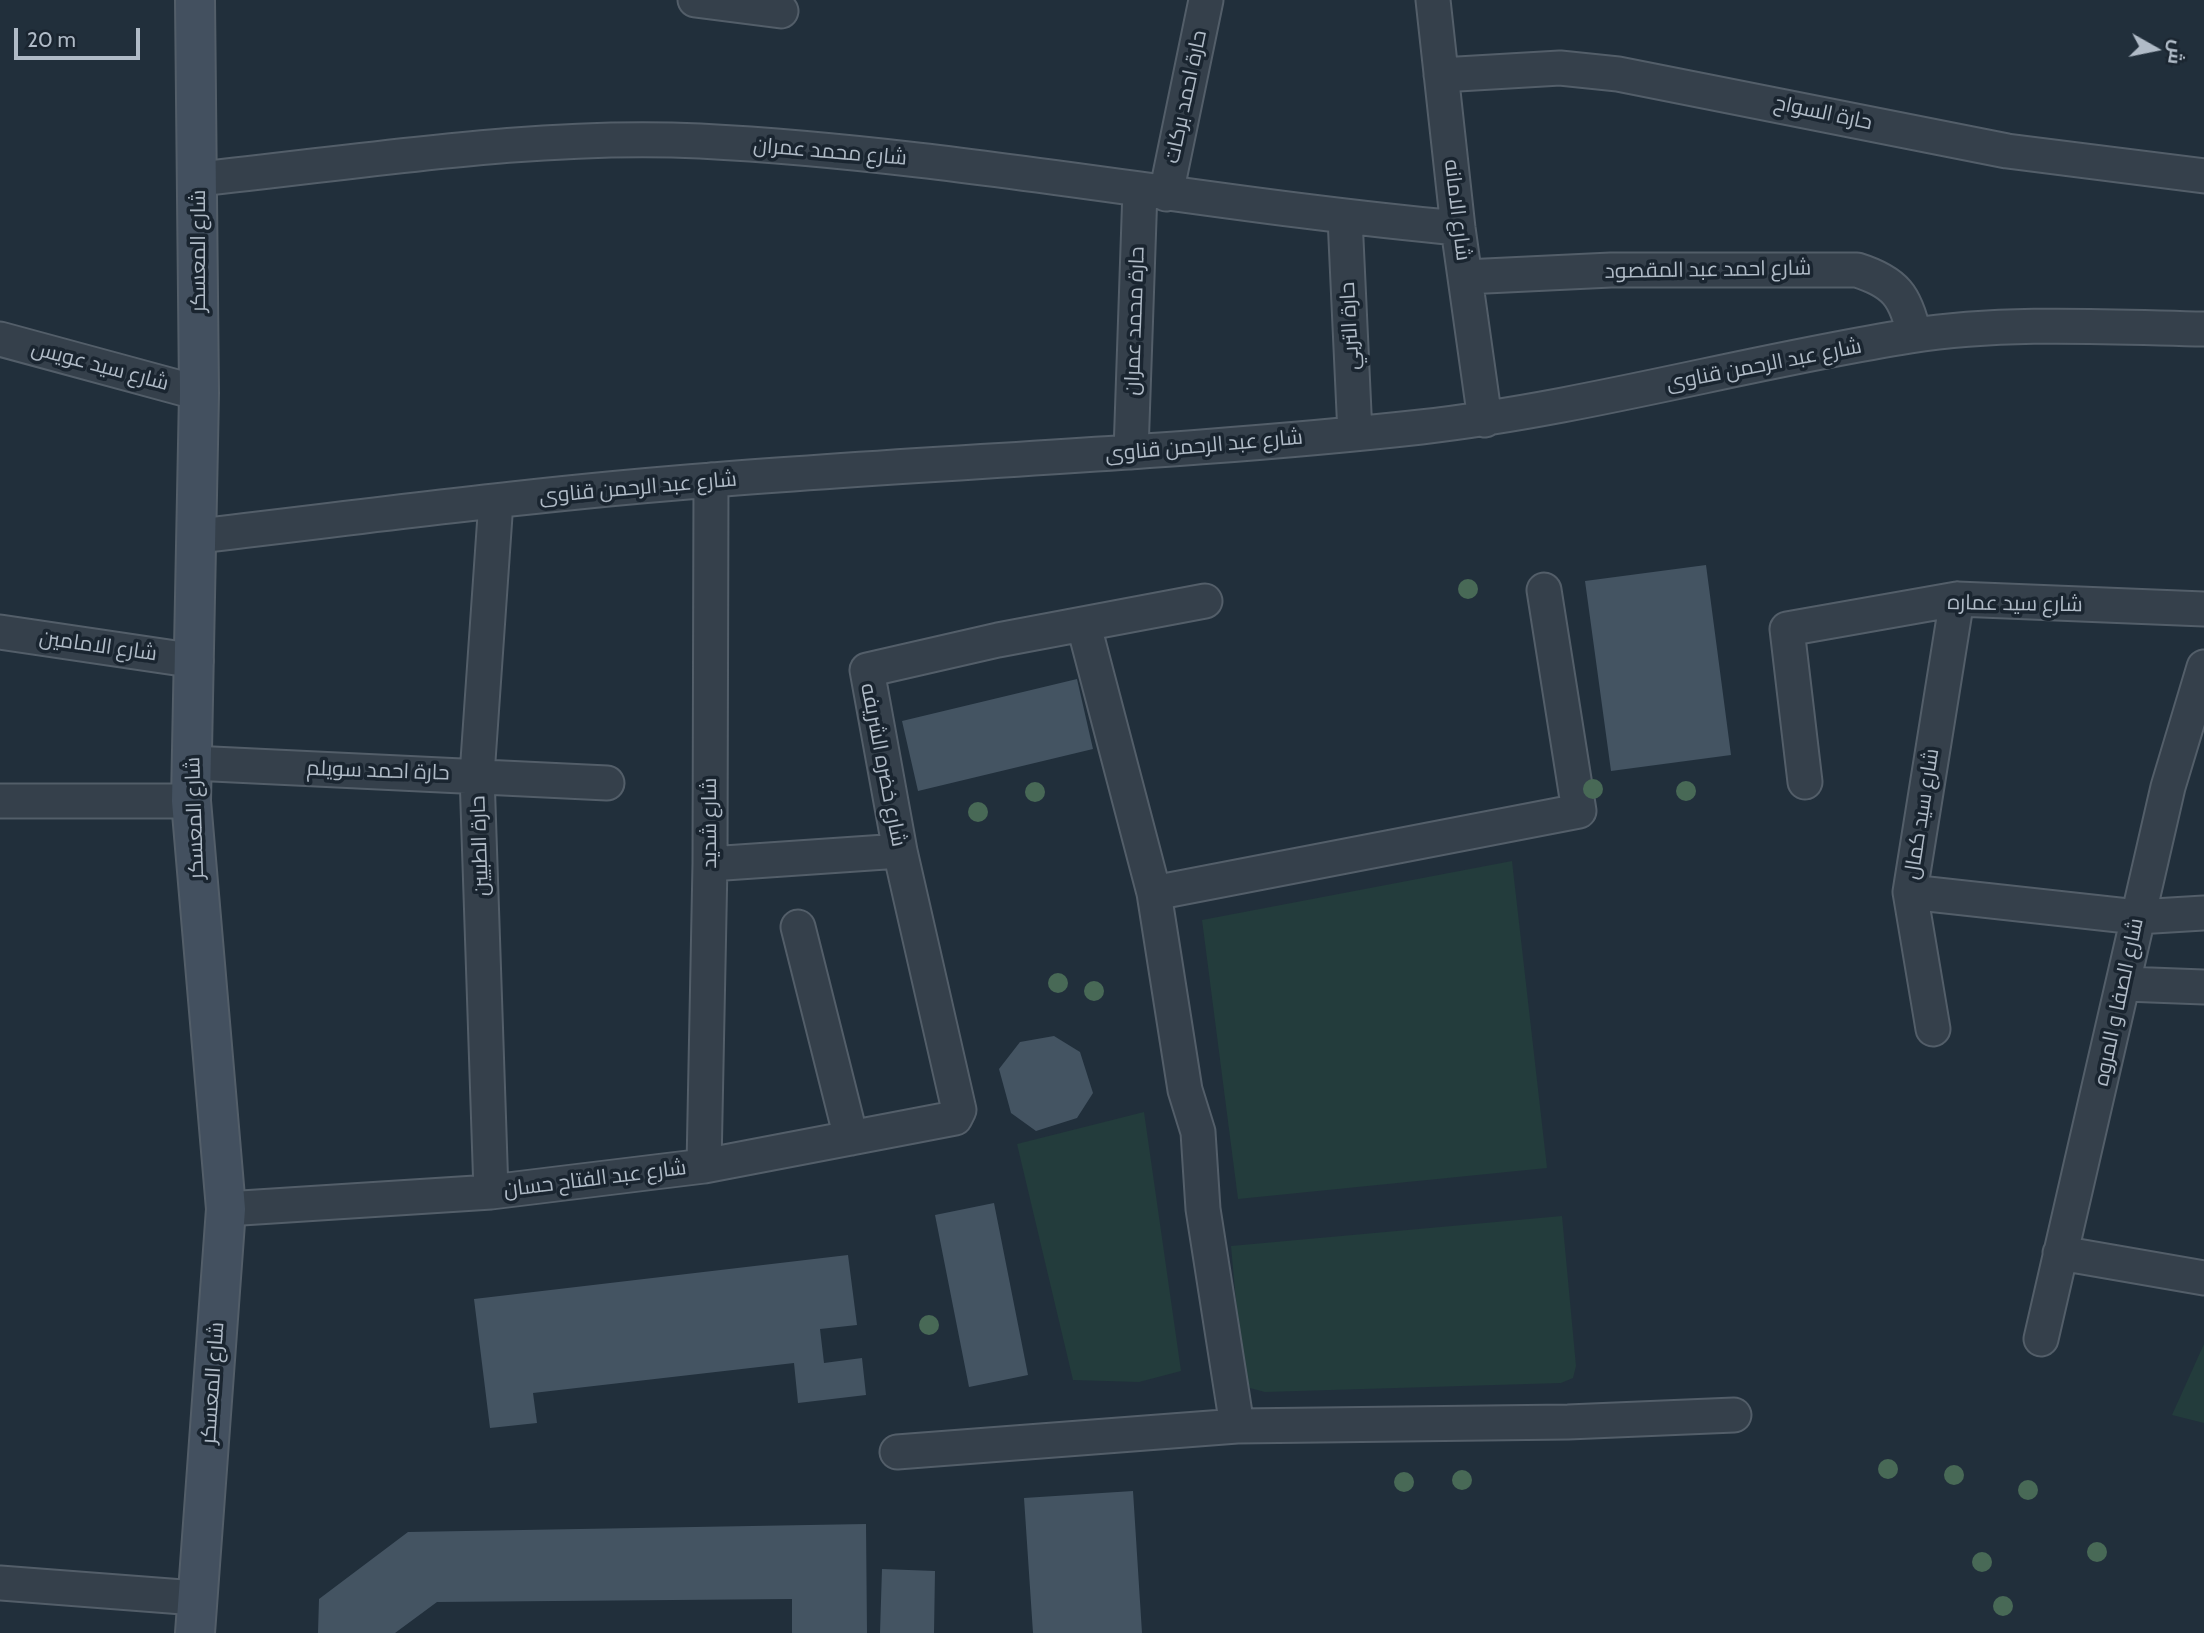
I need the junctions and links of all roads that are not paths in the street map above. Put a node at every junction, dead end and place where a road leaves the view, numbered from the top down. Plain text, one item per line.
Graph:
1 (195, 0) edge
2 (695, 0) edge
3 (1206, 0) edge
4 (1433, 0) edge
5 (781, 11) dead end
6 (1441, 75) junction
7 (2204, 176) edge
8 (199, 179) junction
9 (1153, 192) junction
10 (1345, 218) junction
11 (1458, 228) junction
12 (1465, 277) junction
13 (2204, 329) edge
14 (1914, 335) junction
15 (0, 339) edge
16 (199, 393) junction
17 (1485, 419) junction
18 (1355, 434) junction
19 (1131, 452) junction
20 (711, 480) junction
21 (496, 501) junction
22 (198, 536) junction
23 (1544, 590) dead end
24 (1957, 599) junction
25 (1205, 601) dead end
26 (2204, 608) edge
27 (1084, 626) junction
28 (0, 632) edge
29 (196, 661) junction
30 (2204, 667) edge
31 (192, 763) junction
32 (477, 775) junction
33 (1805, 782) dead end
34 (607, 783) dead end
35 (0, 801) edge
36 (191, 801) junction
37 (900, 851) junction
38 (710, 864) junction
39 (1910, 892) junction
40 (1154, 893) junction
41 (2204, 913) edge
42 (2137, 917) junction
43 (797, 927) dead end
44 (2125, 984) junction
45 (2204, 987) edge
46 (1933, 1029) dead end
47 (959, 1115) joint
48 (851, 1138) junction
49 (704, 1166) junction
50 (491, 1192) junction
51 (226, 1209) junction
52 (2060, 1253) junction
53 (2204, 1278) edge
54 (2041, 1339) dead end
55 (1734, 1415) dead end
56 (1237, 1426) junction
57 (897, 1452) dead end
58 (0, 1583) edge
59 (195, 1615) edge

1 - 8 street, شارع المعسكر
2 - 5 street
3 - 9 street, حارة احمد بركات
4 - 6 street, شارع الامانه
6 - 7 street, حارة السواح
6 - 11 street, شارع الامانه
8 - 9 street, شارع محمد عمران
8 - 16 street, شارع المعسكر
9 - 10 street, شارع محمد عمران
9 - 19 street, حارة محمد عمران
10 - 11 street, شارع محمد عمران
10 - 18 street, حارة التربي
11 - 12 street, شارع الامانه
12 - 14 street, شارع احمد عبد المقصود
12 - 17 street, شارع الامانه
13 - 14 street, شارع عبد الرحمن قناوى
14 - 17 street, شارع عبد الرحمن قناوى
15 - 16 street, شارع سيد عويس
16 - 22 street, شارع المعسكر
17 - 18 street, شارع عبد الرحمن قناوى
18 - 19 street, شارع عبد الرحمن قناوى
19 - 20 street, شارع عبد الرحمن قناوى
20 - 21 street, شارع عبد الرحمن قناوى
20 - 38 street, شارع شديد
21 - 22 street, شارع عبد الرحمن قناوى
21 - 32 street, حارة الطبيين
22 - 29 street, شارع المعسكر
23 - 40 street
24 - 26 street, شارع سيد عماره
24 - 33 street, شارع سيد عماره
24 - 39 street, شارع سيد كمال
25 - 27 street, شارع خضره الشريفه
27 - 37 street, شارع خضره الشريفه
27 - 40 street
28 - 29 street, شارع الامامين
29 - 31 street, شارع المعسكر
30 - 42 street, شارع الصفا و المروه
31 - 32 street, حارة احمد سويلم
31 - 36 street, شارع المعسكر
32 - 34 street, حارة احمد سويلم
32 - 50 street, حارة الطبيين
35 - 36 street
36 - 51 street, شارع المعسكر
37 - 38 street
37 - 47 street, شارع خضره الشريفه
38 - 49 street, شارع شديد
39 - 42 street
39 - 46 street, شارع سيد كمال
40 - 56 street
41 - 42 street
42 - 44 street, شارع الصفا و المروه
43 - 48 street
44 - 45 street
44 - 52 street, شارع الصفا و المروه
47 - 48 street, شارع عبد الفتاح حسان
48 - 49 street, شارع عبد الفتاح حسان
49 - 50 street, شارع عبد الفتاح حسان
50 - 51 street, شارع عبد الفتاح حسان
51 - 59 street, شارع المعسكر
52 - 53 street
52 - 54 street, شارع الصفا و المروه
55 - 56 street
56 - 57 street
58 - 59 street

